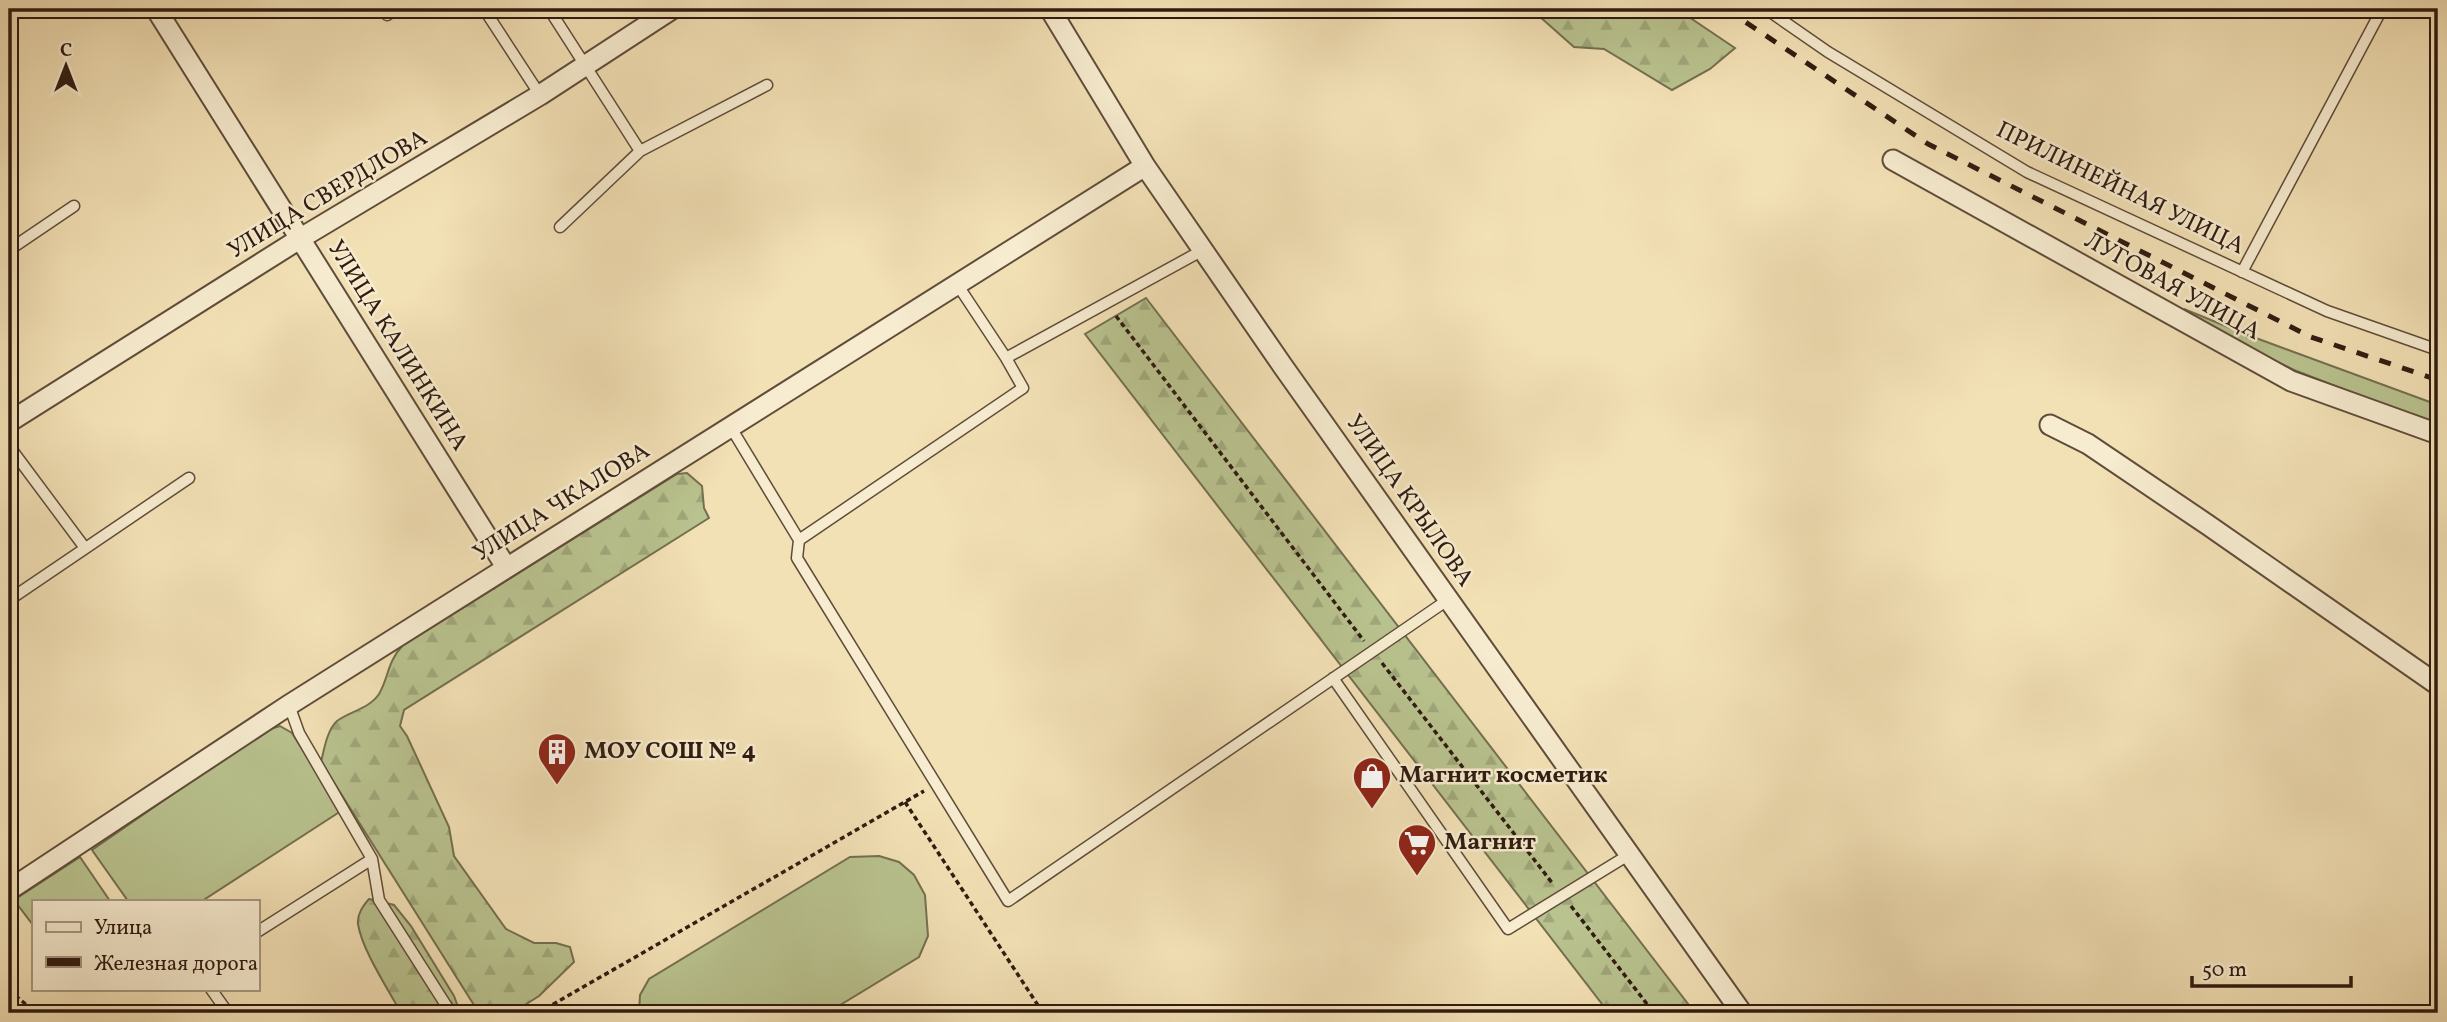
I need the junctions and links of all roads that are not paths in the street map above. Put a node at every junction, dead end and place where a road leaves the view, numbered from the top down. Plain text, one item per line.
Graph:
1 (156, 9) edge
2 (484, 9) edge
3 (549, 9) edge
4 (672, 9) edge
5 (1050, 9) edge
6 (1766, 9) edge
7 (2382, 9) edge
8 (584, 66) junction
9 (766, 85) dead end
10 (540, 95) junction
11 (640, 151) junction
12 (1893, 160) dead end
13 (1145, 166) junction
14 (74, 206) dead end
15 (561, 227) dead end
16 (301, 238) junction
17 (9, 250) edge
18 (1203, 250) junction
19 (2242, 272) junction
20 (957, 284) junction
21 (2438, 350) edge
22 (1006, 358) junction
23 (9, 422) edge
24 (2050, 425) dead end
25 (730, 426) junction
26 (2438, 434) edge
27 (9, 446) edge
28 (189, 478) dead end
29 (799, 540) junction
30 (85, 548) junction
31 (506, 567) junction
32 (1448, 599) junction
33 (9, 600) edge
34 (1333, 678) junction
35 (2438, 685) edge
36 (289, 705) junction
37 (1630, 854) junction
38 (372, 859) junction
39 (9, 890) edge
40 (259, 931) edge
41 (212, 990) edge
42 (228, 1013) edge
43 (451, 1013) edge
44 (1742, 1013) edge

1 - 16 street, УЛИЦА КАЛИНКИНА
2 - 10 lane
3 - 8 lane
4 - 8 street, УЛИЦА СВЕРДЛОВА
5 - 13 street, УЛИЦА КРЫЛОВА
6 - 19 lane, ПРИЛИНЕЙНАЯ УЛИЦА
7 - 19 lane
8 - 10 street, УЛИЦА СВЕРДЛОВА
8 - 11 lane
9 - 11 lane
10 - 16 street, УЛИЦА СВЕРДЛОВА
11 - 15 lane
12 - 26 street, ЛУГОВАЯ УЛИЦА
13 - 18 street, УЛИЦА КРЫЛОВА
13 - 20 street, УЛИЦА ЧКАЛОВА
14 - 17 lane
16 - 23 street, УЛИЦА СВЕРДЛОВА
16 - 31 street, УЛИЦА КАЛИНКИНА
18 - 22 lane
18 - 32 street, УЛИЦА КРЫЛОВА
19 - 21 lane, ПРИЛИНЕЙНАЯ УЛИЦА
20 - 22 lane
20 - 25 street, УЛИЦА ЧКАЛОВА
22 - 29 lane
24 - 35 street
25 - 29 lane
25 - 31 street, УЛИЦА ЧКАЛОВА
27 - 30 lane
28 - 30 lane
29 - 34 lane
30 - 33 lane
31 - 36 street, УЛИЦА ЧКАЛОВА
32 - 34 lane
32 - 37 street, УЛИЦА КРЫЛОВА
34 - 37 lane
36 - 38 lane
36 - 39 street, УЛИЦА ЧКАЛОВА
37 - 44 street, УЛИЦА КРЫЛОВА
38 - 40 lane
38 - 43 lane
41 - 42 lane

